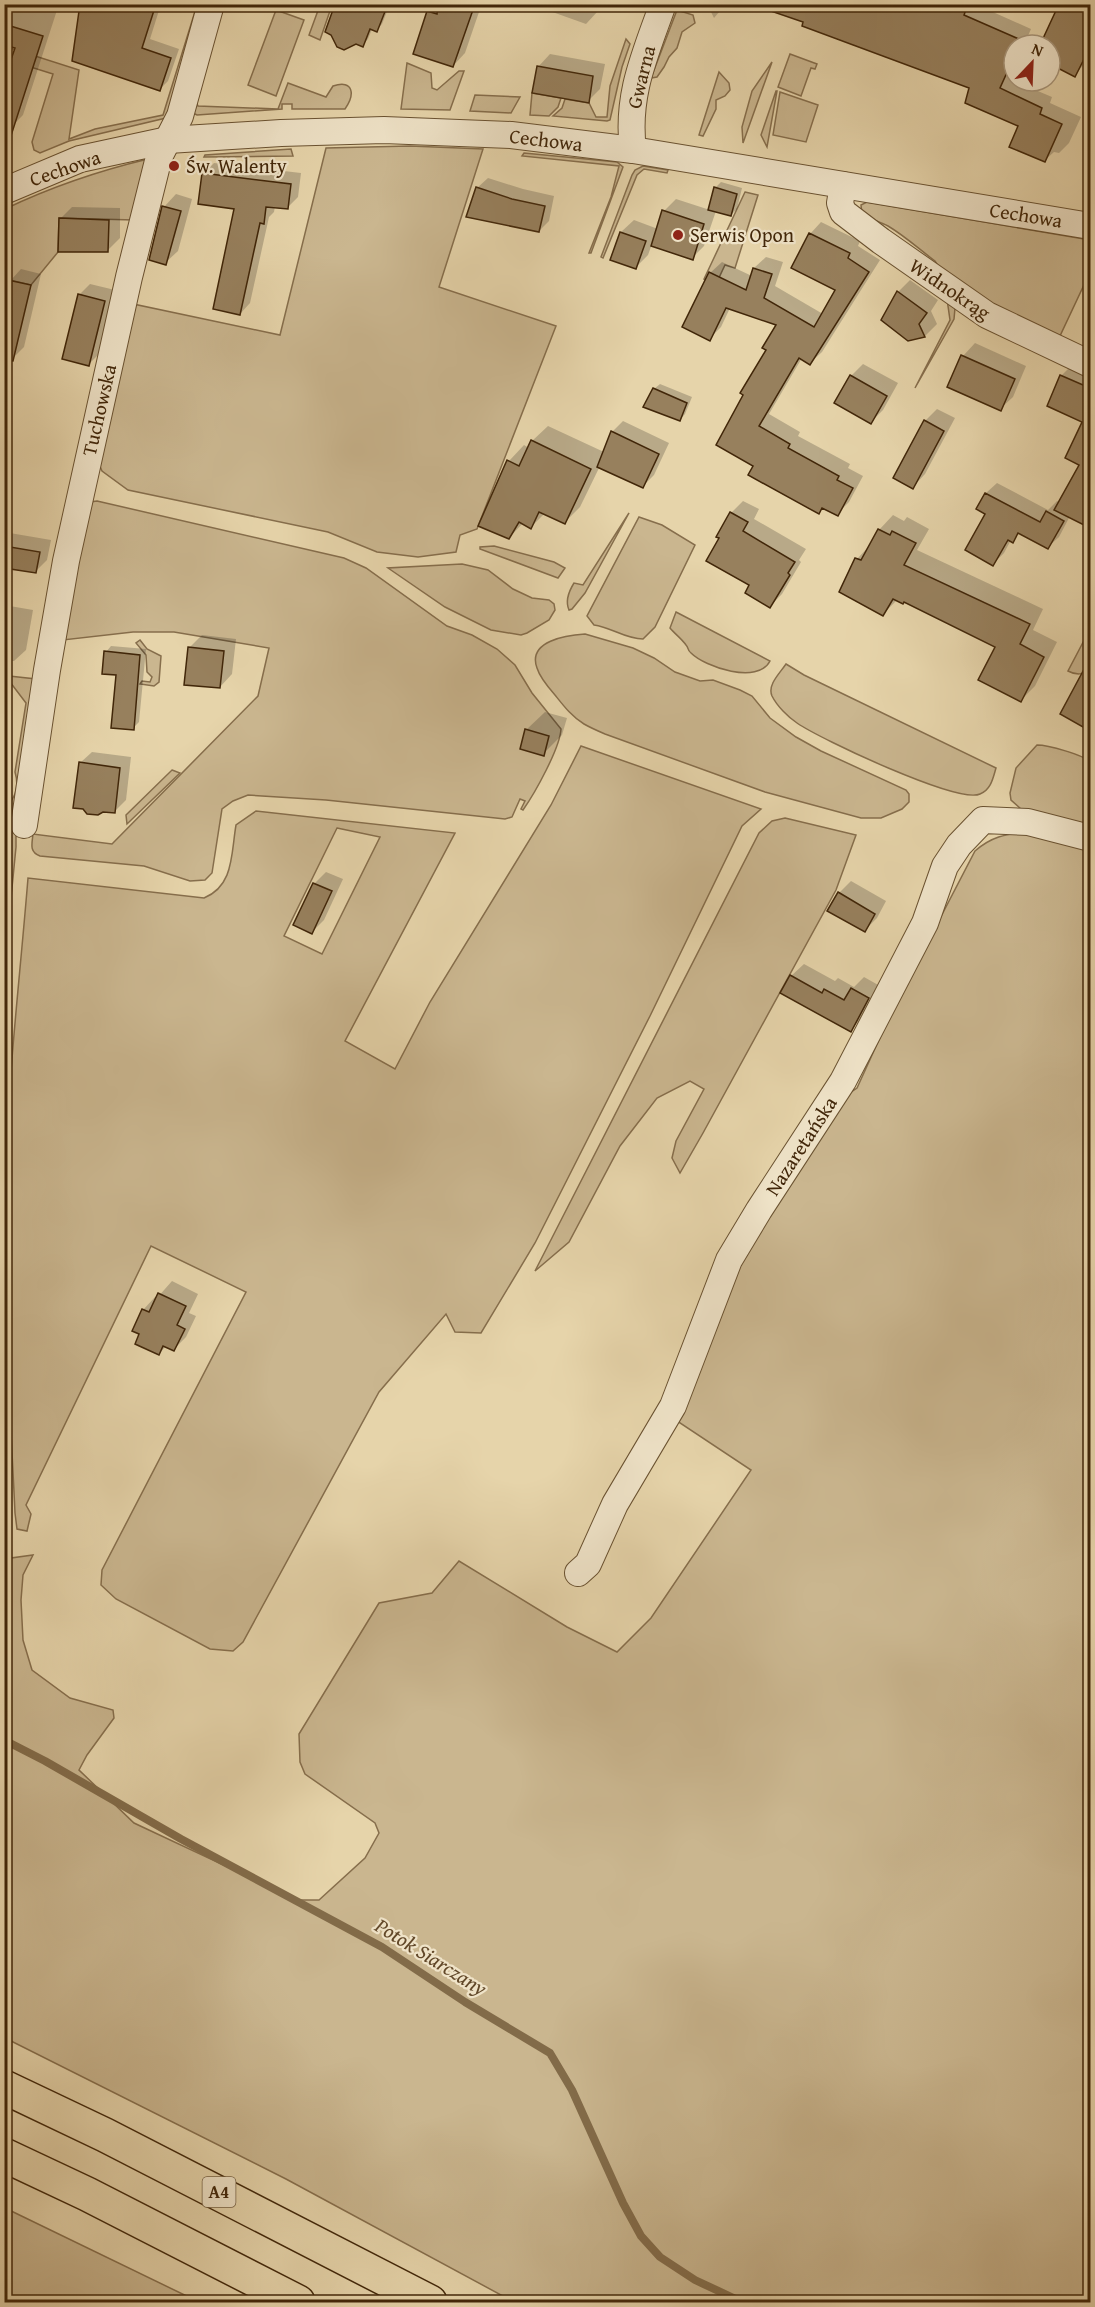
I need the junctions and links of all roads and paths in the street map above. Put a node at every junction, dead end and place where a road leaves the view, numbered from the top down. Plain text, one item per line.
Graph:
1 (211, 4) edge
2 (663, 4) edge
3 (168, 140) junction
4 (633, 150) junction
5 (843, 184) junction
6 (4, 191) edge
7 (1090, 226) edge
8 (1090, 364) edge
9 (24, 825) dead end
10 (1090, 838) edge
11 (578, 1574) dead end
12 (4, 2087) edge
13 (4, 2155) edge
14 (298, 2302) edge
15 (430, 2302) edge

1 - 3 street, Tuchowska
2 - 4 street, Gwarna
3 - 4 street, Cechowa
3 - 6 street, Cechowa
3 - 9 street, Tuchowska
4 - 5 street, Cechowa
5 - 7 street, Cechowa
5 - 8 street, Widnokrąg
10 - 11 street, Nazaretańska
12 - 15 highway, A4
13 - 14 highway

